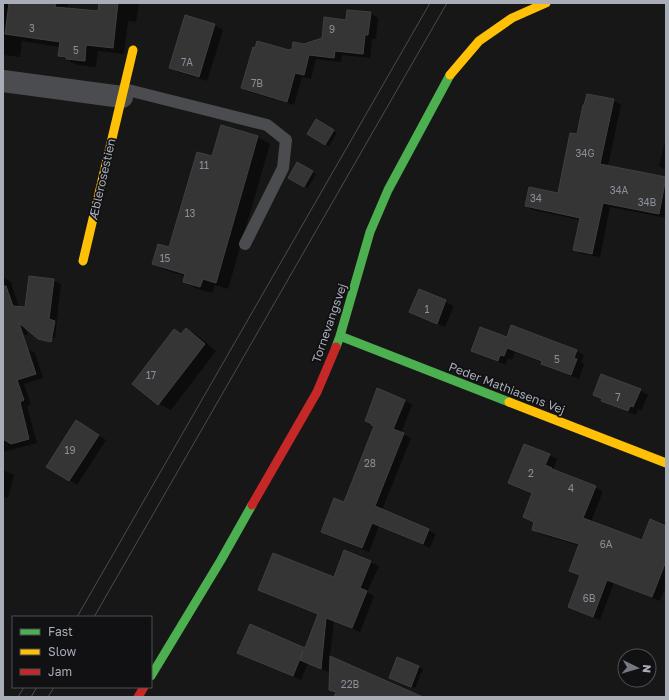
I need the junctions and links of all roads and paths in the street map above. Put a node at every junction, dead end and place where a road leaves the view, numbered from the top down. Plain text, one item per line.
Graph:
1 (546, 3) edge
2 (133, 50) dead end
3 (3, 81) edge
4 (123, 93) junction
5 (245, 244) dead end
6 (83, 261) dead end
7 (340, 336) junction
8 (666, 463) edge
9 (152, 674) edge
10 (143, 688) edge
11 (138, 697) edge

1 - 7 street, Tornevangsvej
2 - 4 street, Æblerosestien
3 - 4 street
4 - 5 lane
4 - 6 street, Æblerosestien
7 - 8 street, Peder Mathiasens Vej
7 - 9 street, Tornevangsvej
10 - 11 street

